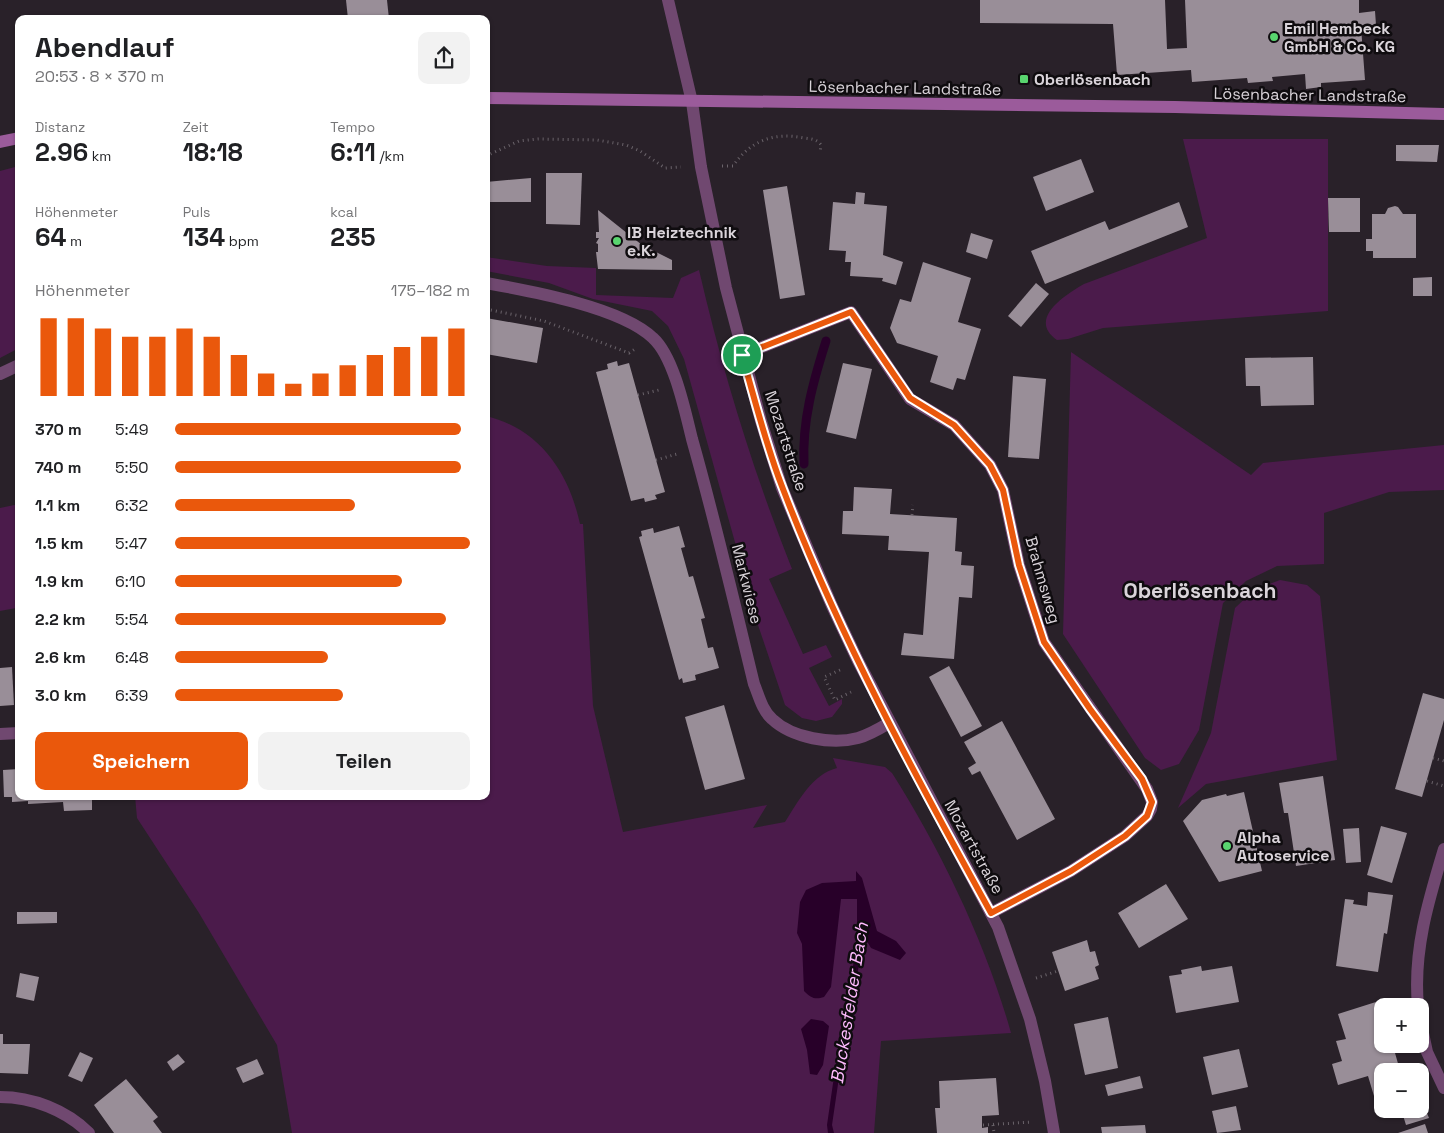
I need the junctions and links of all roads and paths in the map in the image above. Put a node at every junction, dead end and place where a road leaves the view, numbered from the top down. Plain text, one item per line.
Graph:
1 (668, 0) edge
2 (490, 98) edge
3 (692, 102) junction
4 (1444, 114) edge
5 (15, 139) edge
6 (0, 142) edge
7 (820, 153) dead end
8 (490, 154) edge
9 (701, 167) junction
10 (490, 284) edge
11 (490, 310) edge
12 (653, 337) junction
13 (742, 355) junction
14 (15, 367) edge
15 (0, 374) edge
16 (913, 505) dead end
17 (912, 515) dead end
18 (858, 661) junction
19 (870, 684) junction
20 (889, 723) junction
21 (0, 734) edge
22 (15, 734) edge
23 (1433, 758) dead end
24 (1444, 761) edge
25 (1427, 781) dead end
26 (1444, 786) edge
27 (1444, 849) edge
28 (991, 913) junction
29 (1058, 971) dead end
30 (1038, 977) dead end
31 (1418, 998) edge
32 (1427, 1053) edge
33 (1444, 1088) edge
34 (0, 1097) edge
35 (983, 1125) dead end
36 (993, 1125) junction
37 (1053, 1127) edge
38 (89, 1133) edge
39 (994, 1133) edge

1 - 3 street, Mozartstraße
2 - 3 main road, Lösenbacher Landstraße
3 - 4 main road, Lösenbacher Landstraße
3 - 9 street, Mozartstraße
5 - 6 main road
7 - 9 path
8 - 9 path
9 - 13 street, Mozartstraße
10 - 12 street, Markwiese
11 - 12 path
12 - 20 street, Markwiese
13 - 18 street, Mozartstraße
13 - 28 street, Brahmsweg
14 - 15 street
16 - 17 path
18 - 19 street, Mozartstraße
18 - 19 path
19 - 20 street, Mozartstraße
20 - 28 street, Mozartstraße
21 - 22 street
23 - 24 path
25 - 26 path
27 - 31 street
28 - 37 street, Mozartstraße
29 - 30 path
32 - 33 street
34 - 38 street
35 - 36 path
36 - 37 path
36 - 39 path

